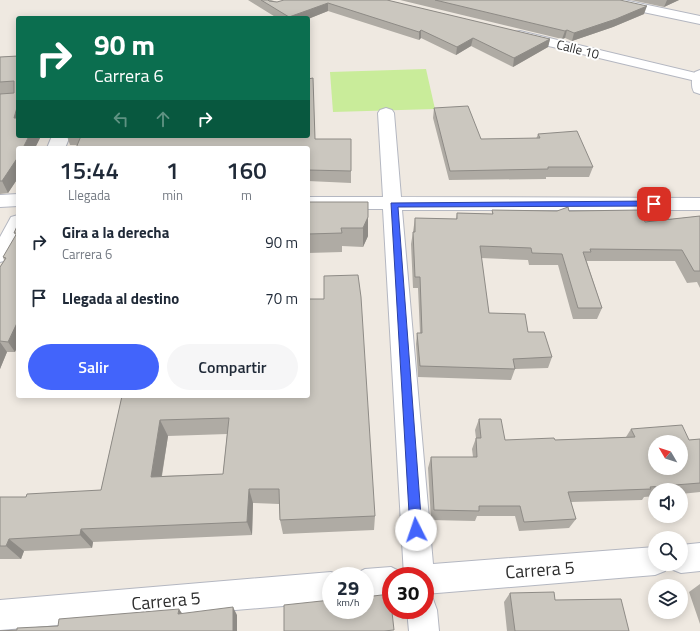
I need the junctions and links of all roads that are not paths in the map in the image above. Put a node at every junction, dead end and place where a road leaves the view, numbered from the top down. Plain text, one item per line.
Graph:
1 (605, 0) edge
2 (700, 20) edge
3 (508, 32) edge
4 (700, 80) edge
5 (386, 113) dead end
6 (0, 200) edge
7 (16, 200) edge
8 (310, 204) edge
9 (700, 204) edge
10 (394, 205) junction
11 (16, 226) edge
12 (0, 255) edge
13 (700, 558) edge
14 (688, 559) edge
15 (648, 562) edge
16 (418, 567) edge
17 (434, 578) edge
18 (322, 588) edge
19 (0, 615) edge
20 (423, 619) edge
21 (424, 631) edge

1 - 2 street
3 - 4 street, Calle 10
5 - 10 street
6 - 7 street
8 - 10 street
9 - 10 street
10 - 16 street
11 - 12 street
13 - 14 street
15 - 17 street, Carrera 5
18 - 19 street, Carrera 5
20 - 21 street

